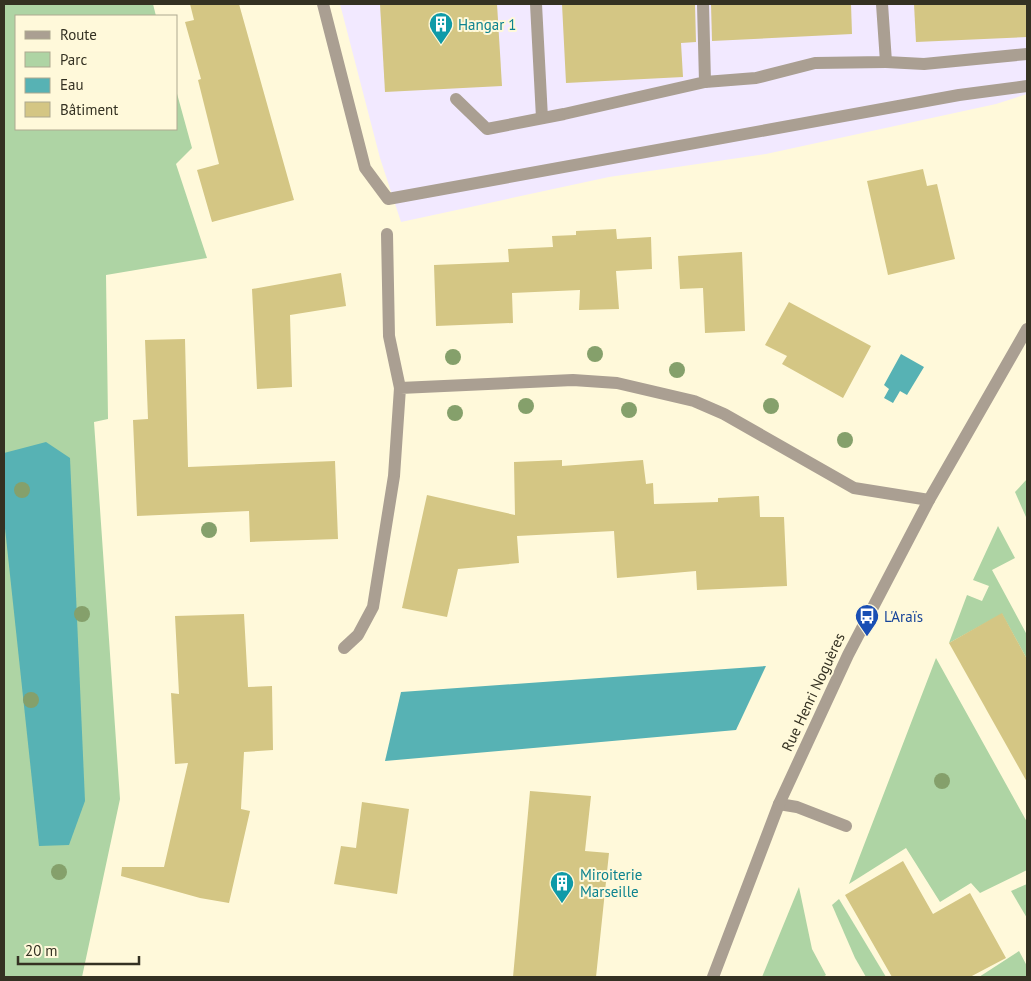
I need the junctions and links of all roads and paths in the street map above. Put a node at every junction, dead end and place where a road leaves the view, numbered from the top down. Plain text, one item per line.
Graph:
1 (323, 4) edge
2 (536, 4) edge
3 (703, 4) edge
4 (882, 4) edge
5 (1027, 54) edge
6 (886, 62) junction
7 (705, 82) junction
8 (1027, 86) edge
9 (456, 99) dead end
10 (542, 118) junction
11 (387, 234) dead end
12 (1027, 329) edge
13 (400, 388) junction
14 (929, 500) junction
15 (344, 648) dead end
16 (779, 804) junction
17 (846, 826) dead end
18 (713, 977) edge

1 - 8 street
2 - 10 street
3 - 7 street
4 - 6 street
5 - 6 street
6 - 7 street
7 - 10 street
9 - 10 street
11 - 13 street
12 - 14 street, Rue Henri Noguères
13 - 14 street
13 - 15 street
14 - 16 street, Rue Henri Noguères
16 - 17 street
16 - 18 street, Rue Henri Noguères

